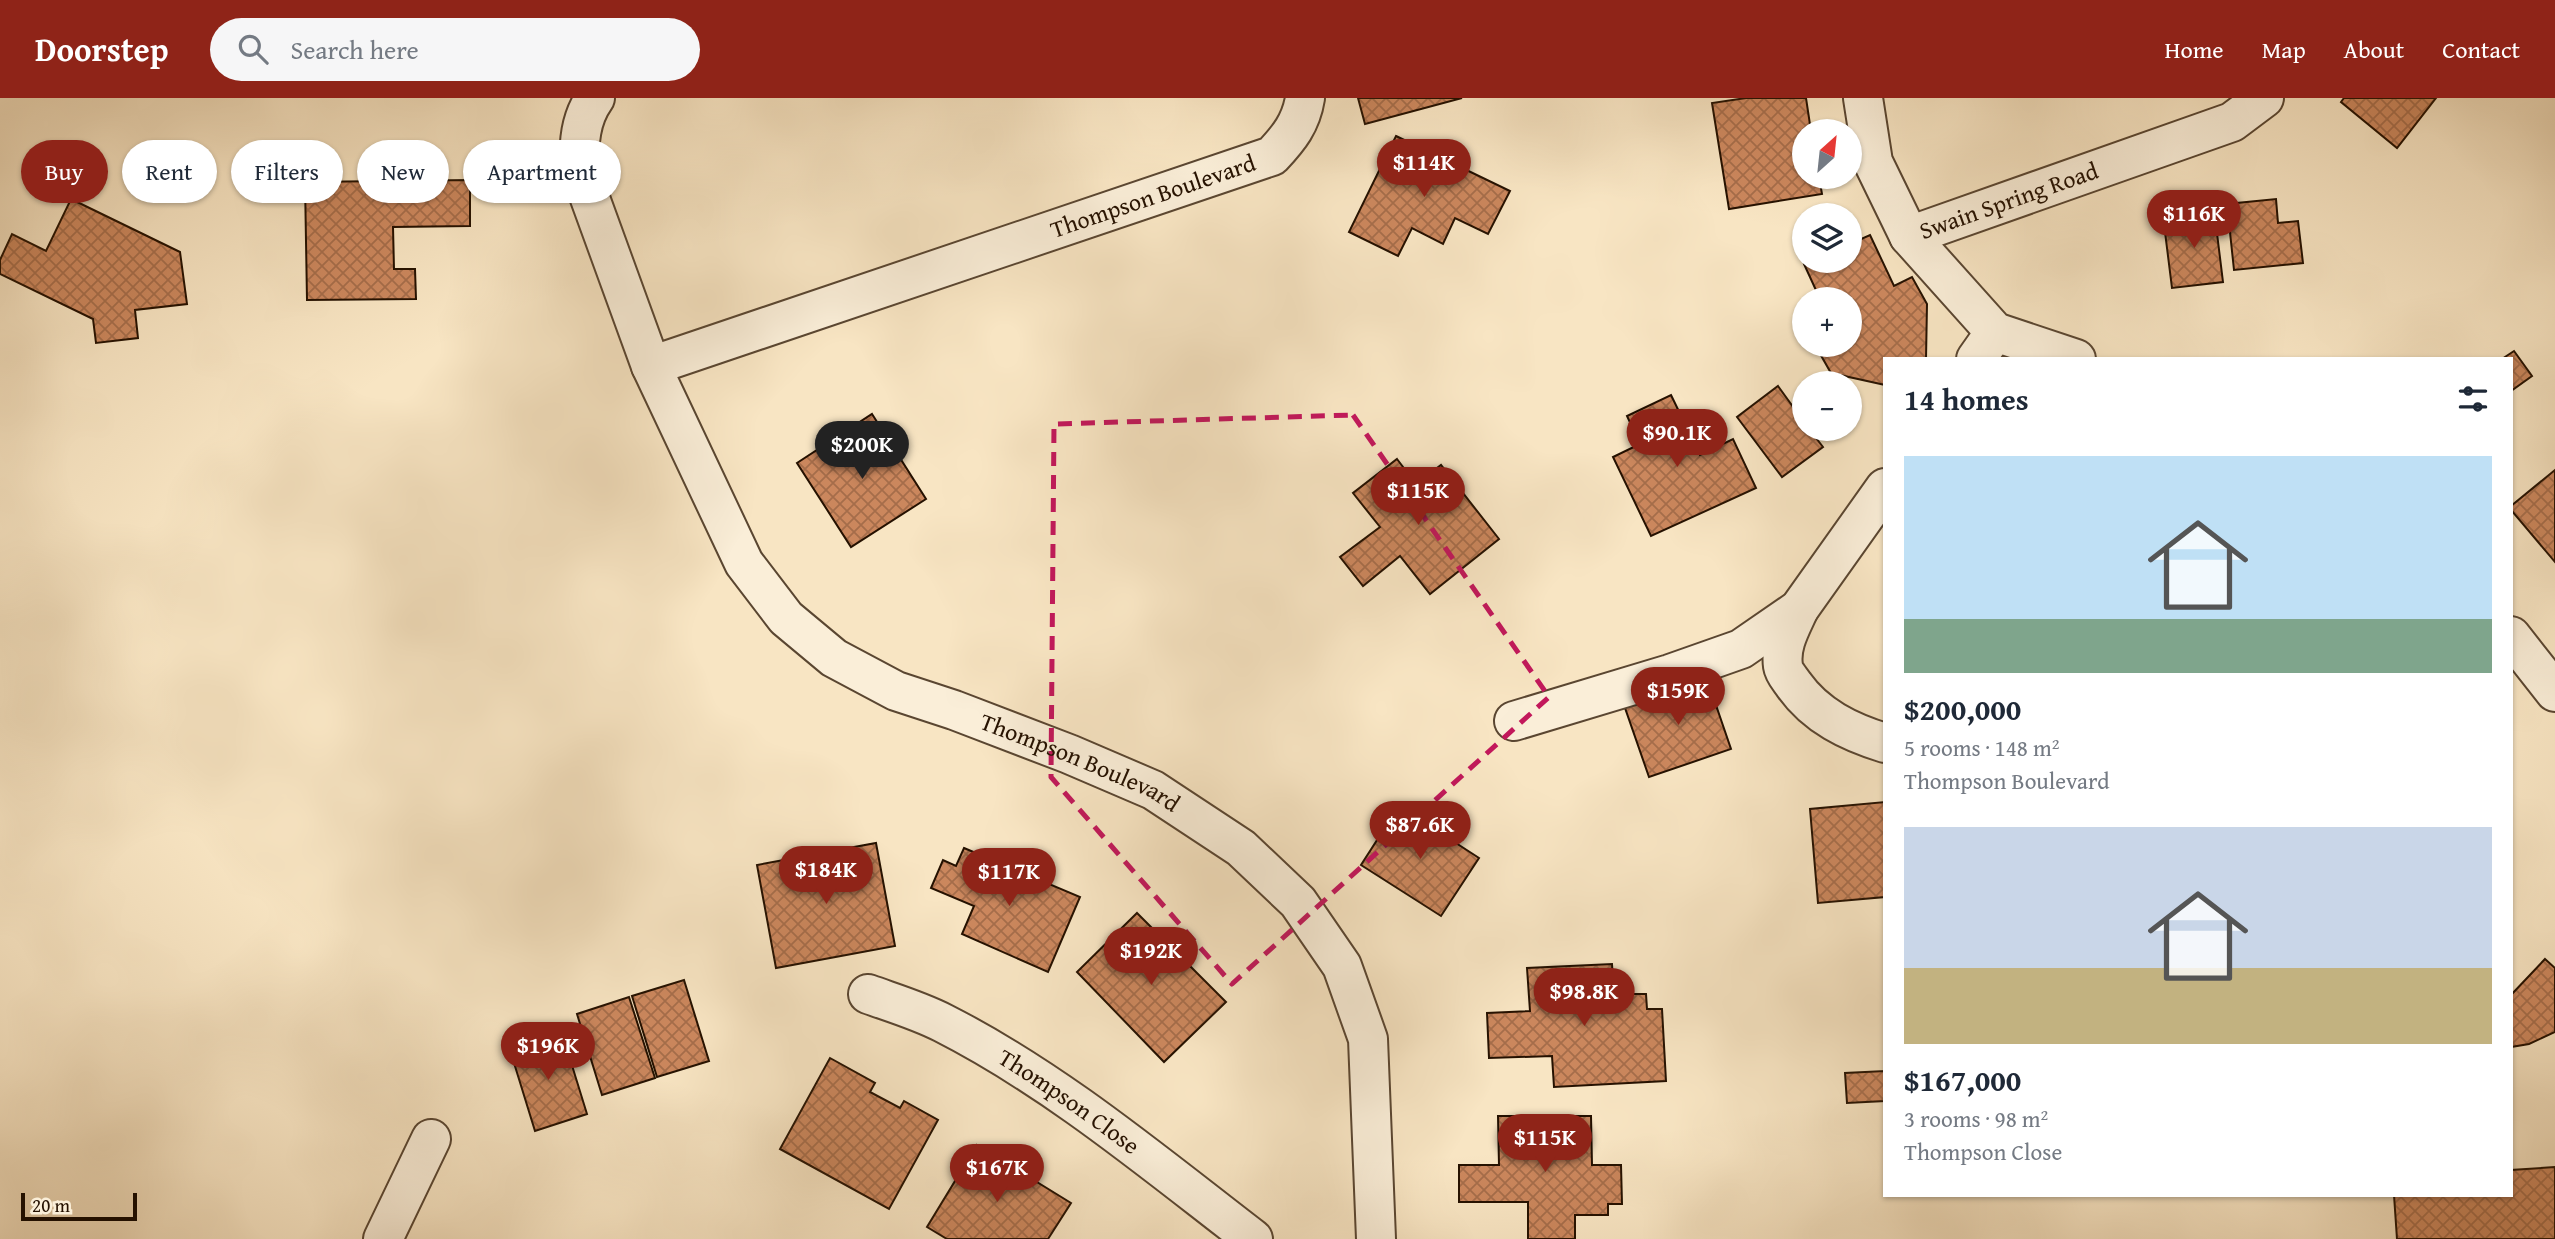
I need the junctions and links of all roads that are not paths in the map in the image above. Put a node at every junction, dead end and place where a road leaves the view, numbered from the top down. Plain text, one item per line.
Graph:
1 (595, 98) edge
2 (1305, 98) edge
3 (1863, 98) edge
4 (2264, 98) edge
5 (1909, 236) junction
6 (1985, 346) edge
7 (2062, 357) edge
8 (651, 366) junction
9 (1883, 491) edge
10 (1800, 609) junction
11 (2513, 639) edge
12 (2555, 692) edge
13 (1514, 721) dead end
14 (1883, 742) edge
15 (869, 994) dead end
16 (430, 1139) dead end
17 (383, 1239) edge
18 (1253, 1239) edge
19 (1376, 1239) edge

1 - 8 street, Thompson Boulevard
2 - 8 street, Thompson Boulevard
3 - 5 street
4 - 5 street, Swain Spring Road
5 - 6 street, Swain Spring Road
6 - 7 street, Swain Spring Road
8 - 19 street, Thompson Boulevard
9 - 10 street
10 - 13 street
10 - 14 street
11 - 12 street
15 - 18 street, Thompson Close
16 - 17 street

